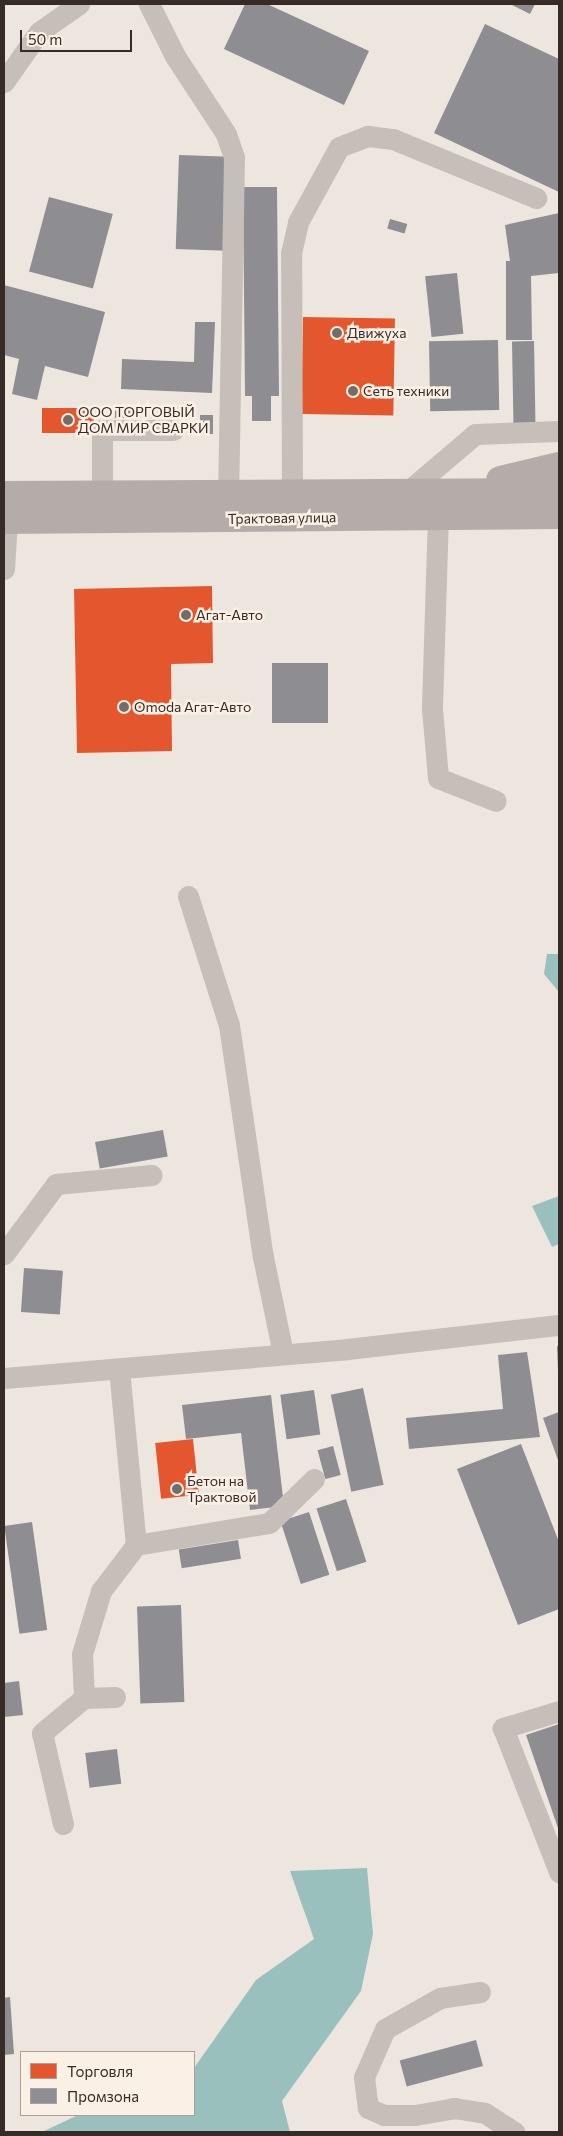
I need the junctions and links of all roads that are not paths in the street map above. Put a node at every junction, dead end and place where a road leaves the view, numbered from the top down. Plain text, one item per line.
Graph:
1 (79, 4) edge
2 (149, 4) edge
3 (4, 82) edge
4 (536, 198) dead end
5 (173, 430) dead end
6 (559, 431) edge
7 (559, 466) edge
8 (559, 492) edge
9 (292, 493) junction
10 (228, 494) junction
11 (102, 495) junction
12 (425, 500) junction
13 (5, 512) edge
14 (496, 515) junction
15 (559, 515) edge
16 (559, 525) edge
17 (4, 569) edge
18 (496, 801) dead end
19 (188, 896) dead end
20 (152, 1175) dead end
21 (4, 1254) edge
22 (559, 1325) edge
23 (283, 1354) junction
24 (119, 1369) junction
25 (4, 1378) edge
26 (314, 1479) dead end
27 (136, 1545) junction
28 (115, 1697) dead end
29 (84, 1698) junction
30 (559, 1711) edge
31 (63, 1824) dead end
32 (559, 1872) edge
33 (480, 1992) dead end
34 (514, 2132) edge

1 - 3 lane
2 - 10 lane
4 - 9 lane
5 - 11 lane
6 - 12 lane
7 - 12 main road
8 - 12 main road, Трактовая улица
9 - 10 main road, Трактовая улица
9 - 12 main road, Трактовая улица
10 - 11 main road, Трактовая улица
11 - 13 main road, Трактовая улица
12 - 13 main road, Трактовая улица
12 - 14 main road, Трактовая улица
12 - 18 lane
13 - 17 lane
14 - 15 main road, Трактовая улица
14 - 16 main road
19 - 23 lane
20 - 21 lane
22 - 23 lane
23 - 24 lane
24 - 25 lane
24 - 27 lane
26 - 27 lane
27 - 29 lane
28 - 29 lane
29 - 31 lane
30 - 32 lane
33 - 34 lane

